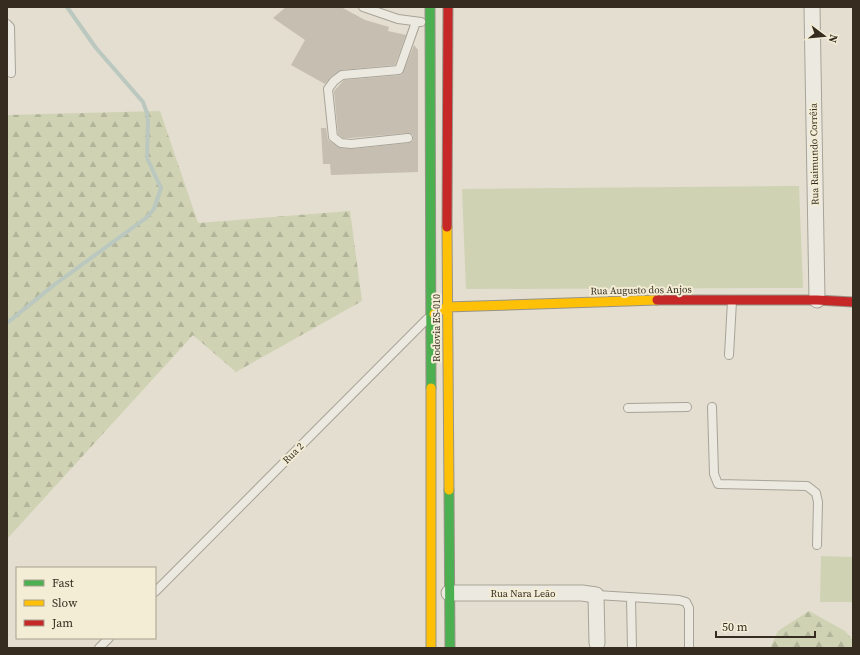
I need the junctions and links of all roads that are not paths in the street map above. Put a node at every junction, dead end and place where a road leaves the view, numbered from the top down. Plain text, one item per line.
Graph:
1 (362, 7) edge
2 (430, 7) edge
3 (448, 7) edge
4 (812, 7) edge
5 (430, 21) junction
6 (416, 22) junction
7 (7, 24) edge
8 (11, 73) dead end
9 (408, 138) dead end
10 (732, 300) junction
11 (817, 300) junction
12 (853, 302) edge
13 (447, 307) junction
14 (431, 315) junction
15 (729, 355) dead end
16 (687, 407) dead end
17 (628, 408) dead end
18 (712, 408) dead end
19 (817, 545) dead end
20 (156, 591) edge
21 (449, 593) junction
22 (596, 595) junction
23 (630, 598) junction
24 (108, 639) edge
25 (597, 644) dead end
26 (99, 648) edge
27 (431, 648) edge
28 (450, 648) edge
29 (632, 648) edge
30 (689, 648) edge

1 - 6 lane
2 - 5 main road, Rodovia ES-010
3 - 13 main road, Rodovia ES-010
4 - 11 street, Rua Raimundo Corrêia
5 - 6 lane
5 - 14 main road, Rodovia ES-010
6 - 9 lane
7 - 8 lane
10 - 11 main road, Rua Augusto dos Anjos
10 - 13 main road, Rua Augusto dos Anjos
10 - 15 lane
11 - 12 main road, Rua Augusto dos Anjos
13 - 14 main road, Rua Augusto dos Anjos
13 - 21 main road, Rodovia ES-010
14 - 20 lane, Rua 2
14 - 27 main road, Rodovia ES-010
16 - 17 lane
18 - 19 lane
21 - 22 street, Rua Nara Leão
21 - 28 main road, Rodovia ES-010
22 - 23 lane, Rua Nara Leão
22 - 25 street
23 - 29 lane
23 - 30 lane, Rua Nara Leão
24 - 26 lane

